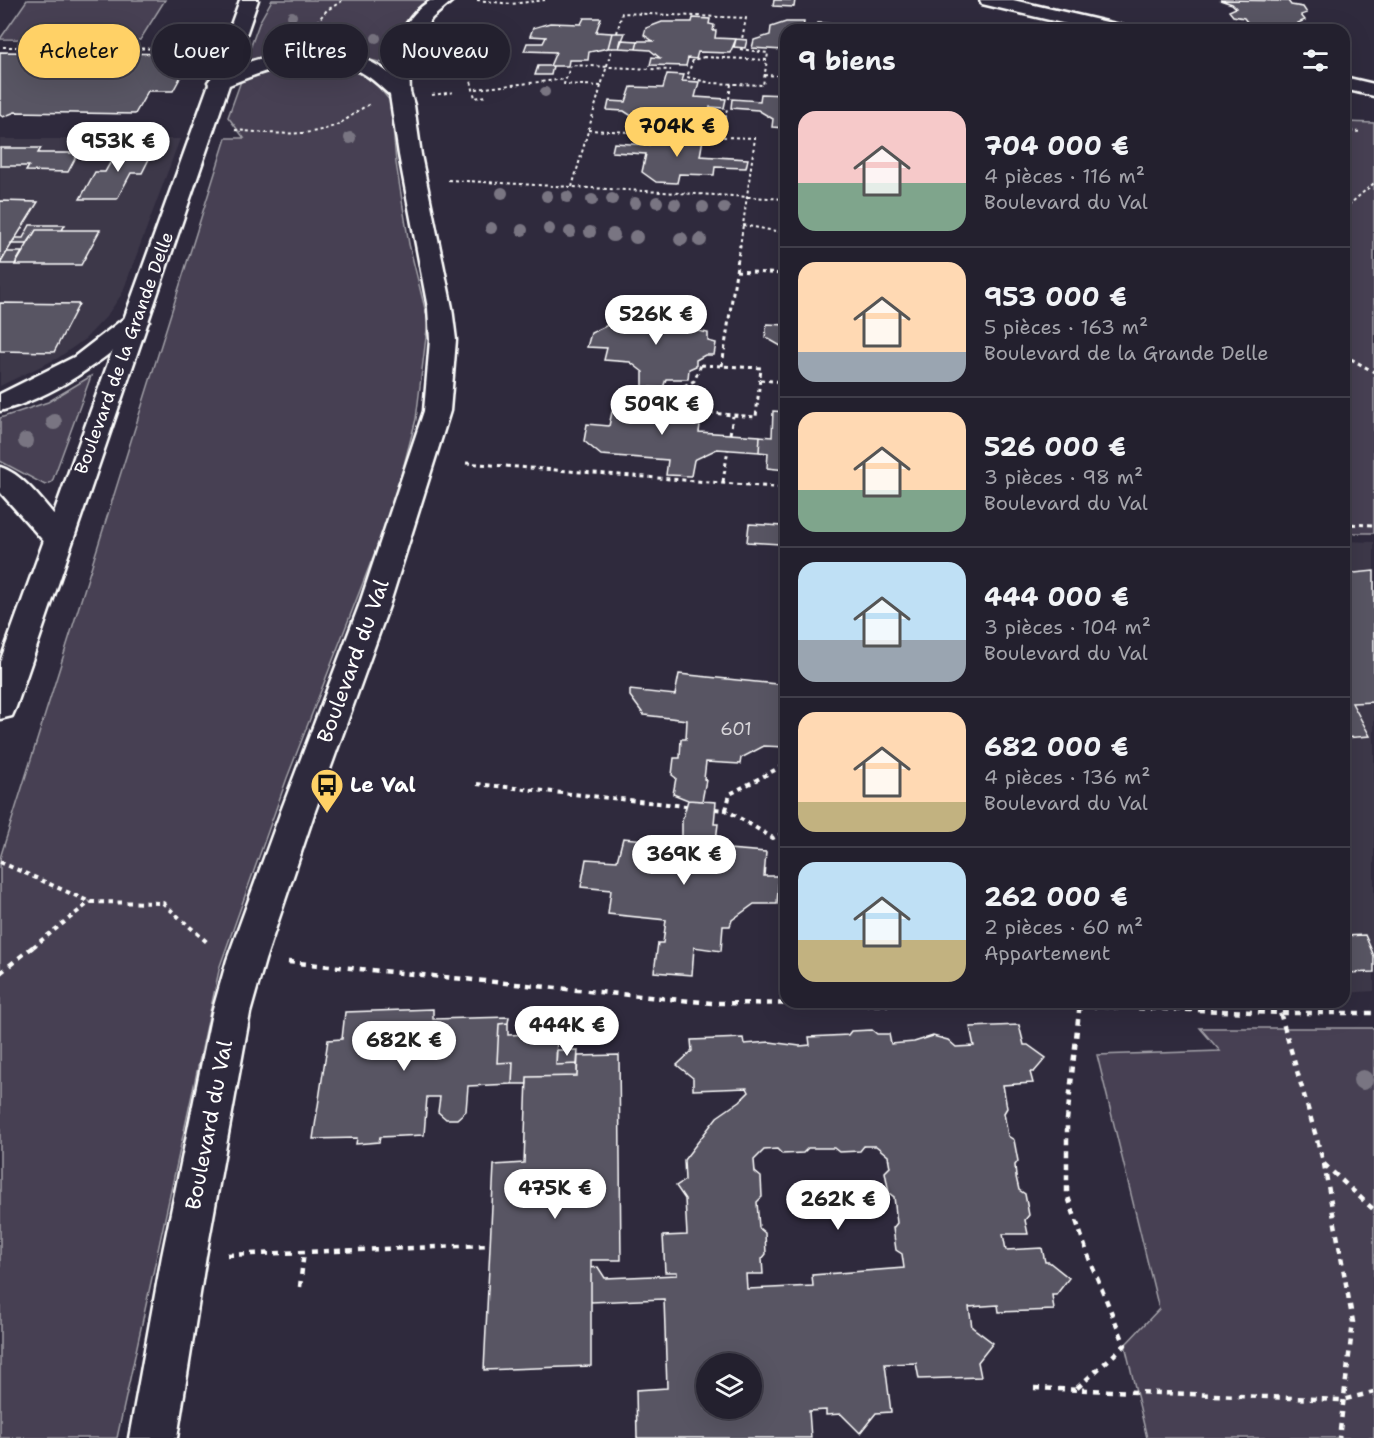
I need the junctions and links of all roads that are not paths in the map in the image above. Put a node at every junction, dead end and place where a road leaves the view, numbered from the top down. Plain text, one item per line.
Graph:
1 (249, 0) edge
2 (444, 0) edge
3 (989, 0) edge
4 (1091, 24) edge
5 (218, 82) junction
6 (1350, 84) edge
7 (1374, 90) edge
8 (387, 98) junction
9 (136, 321) junction
10 (0, 403) edge
11 (0, 476) edge
12 (57, 539) junction
13 (0, 707) edge
14 (153, 1438) edge

1 - 5 street, Boulevard de la Grande Delle
2 - 8 street, Boulevard du Val
3 - 4 street
5 - 8 street
5 - 9 street, Boulevard de la Grande Delle
6 - 7 street
8 - 14 street, Boulevard du Val
9 - 10 street
9 - 12 street, Boulevard de la Grande Delle
11 - 12 street
12 - 13 street, Boulevard de la Grande Delle

